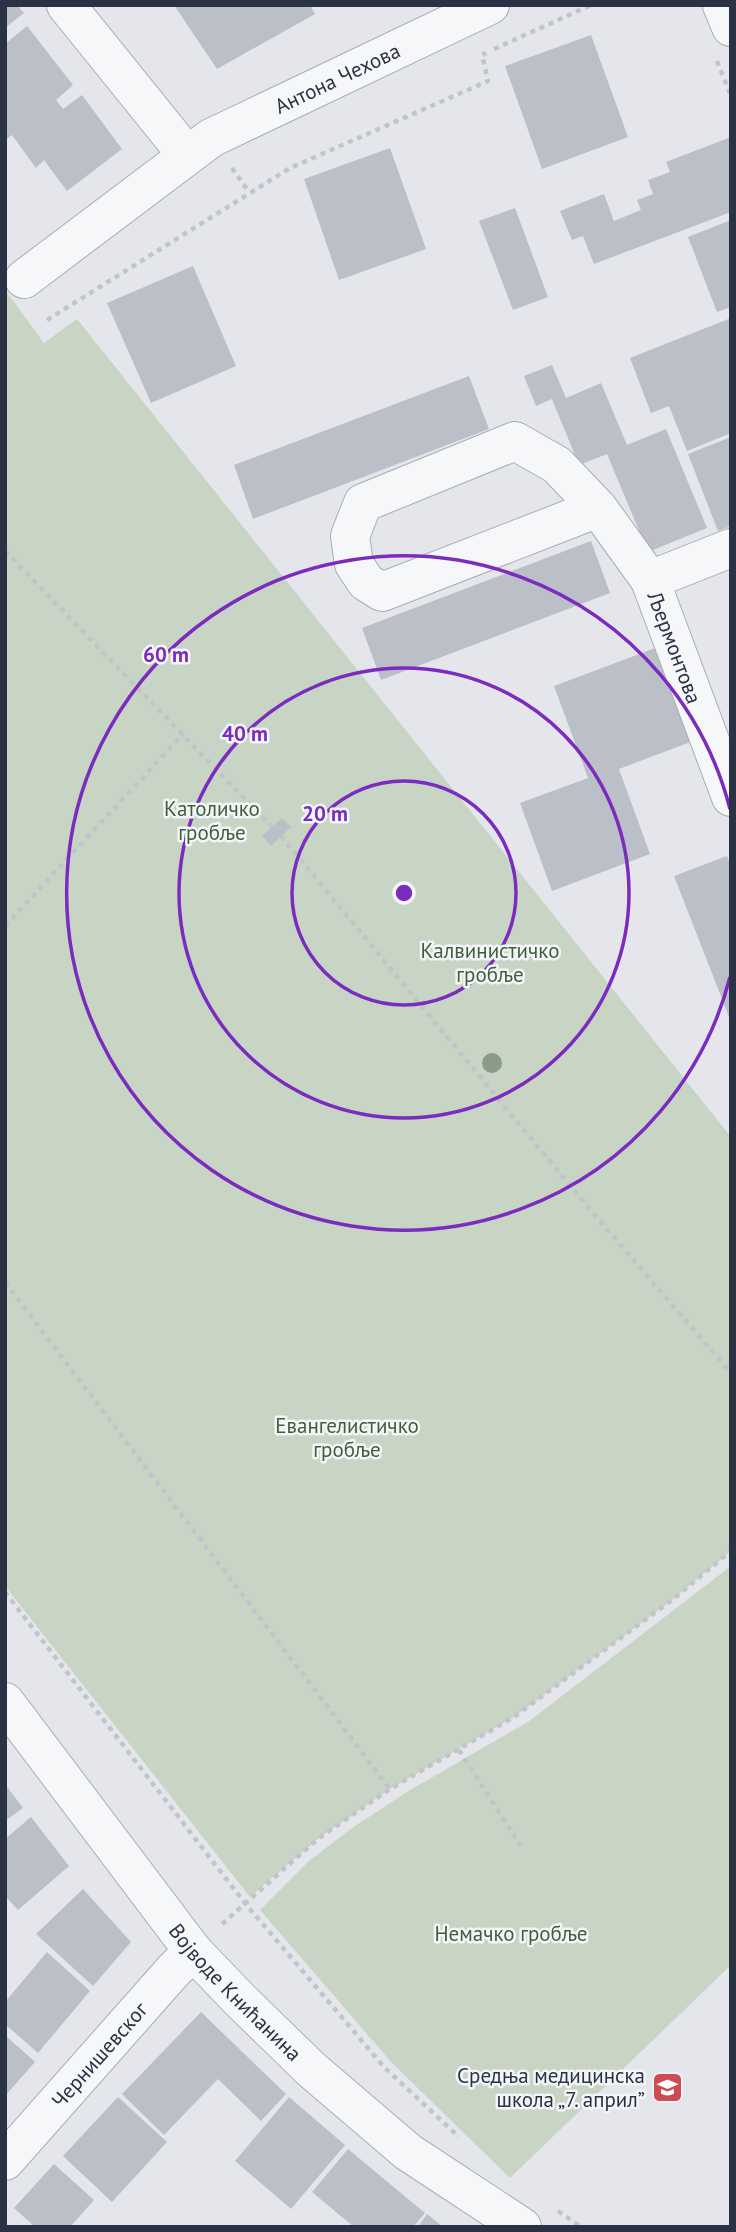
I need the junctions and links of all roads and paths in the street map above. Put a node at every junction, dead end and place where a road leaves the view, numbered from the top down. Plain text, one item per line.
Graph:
1 (66, 5) edge
2 (490, 5) edge
3 (592, 5) edge
4 (722, 5) edge
5 (731, 27) edge
6 (187, 155) junction
7 (24, 279) dead end
8 (47, 320) dead end
9 (598, 508) junction
10 (731, 548) edge
11 (5, 551) edge
12 (650, 580) junction
13 (184, 733) junction
14 (731, 797) edge
15 (272, 827) dead end
16 (281, 836) dead end
17 (5, 926) edge
18 (5, 1282) edge
19 (731, 1373) edge
20 (731, 1551) edge
21 (5, 1592) edge
22 (5, 1702) edge
23 (459, 1750) junction
24 (390, 1789) junction
25 (521, 1846) dead end
26 (244, 1902) junction
27 (193, 1951) junction
28 (460, 2137) dead end
29 (5, 2161) edge
30 (536, 2217) edge
31 (581, 2227) edge

1 - 6 street
2 - 6 street, Антона Чехова
3 - 8 path
4 - 5 street
6 - 7 street, Антона Чехова
9 - 9 street
9 - 12 street
10 - 12 street, Љермонтова
11 - 13 path
12 - 14 street, Љермонтова
13 - 15 path
13 - 17 path
16 - 19 path
18 - 24 path
20 - 23 path
21 - 26 path
22 - 27 street, Војводе Книћанина
23 - 24 path
23 - 25 path
24 - 26 path
26 - 27 path
26 - 28 path
27 - 29 street, Чернишевског
27 - 30 street, Војводе Книћанина
30 - 31 path

